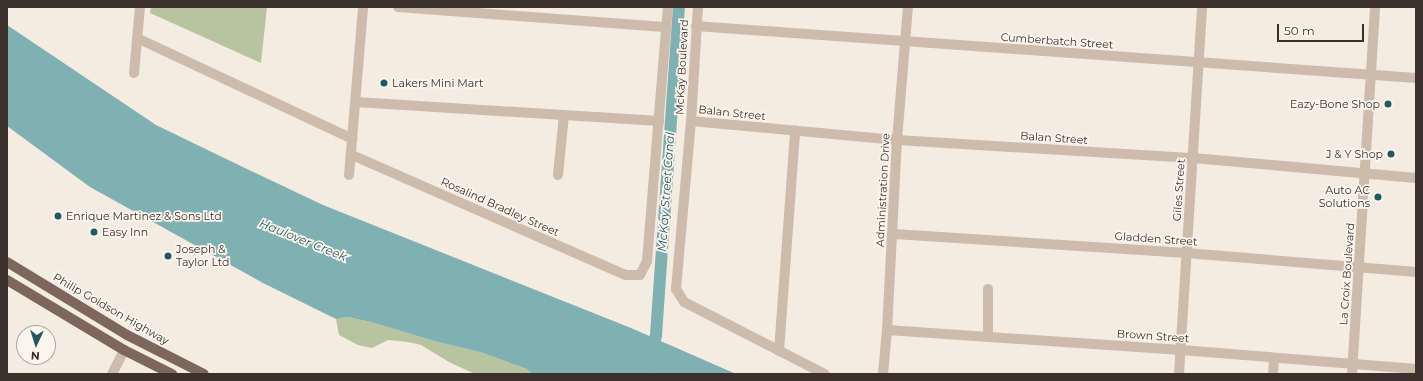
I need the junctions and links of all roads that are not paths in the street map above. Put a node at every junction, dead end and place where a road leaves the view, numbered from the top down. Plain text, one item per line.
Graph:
1 (140, 7) edge
2 (363, 7) edge
3 (398, 7) edge
4 (668, 7) edge
5 (698, 7) edge
6 (908, 7) edge
7 (1202, 7) edge
8 (1375, 7) edge
9 (696, 26) junction
10 (667, 27) junction
11 (137, 38) junction
12 (906, 42) junction
13 (1198, 63) junction
14 (134, 73) dead end
15 (1370, 75) junction
16 (1416, 78) edge
17 (356, 102) junction
18 (564, 115) junction
19 (659, 121) junction
20 (691, 121) junction
21 (795, 131) junction
22 (353, 140) junction
23 (897, 140) junction
24 (352, 155) junction
25 (1193, 158) junction
26 (1364, 173) junction
27 (349, 175) dead end
28 (558, 175) dead end
29 (1416, 178) edge
30 (894, 234) junction
31 (1186, 253) junction
32 (7, 262) edge
33 (1359, 268) junction
34 (1416, 272) edge
35 (640, 276) joint
36 (7, 280) edge
37 (988, 289) dead end
38 (888, 330) junction
39 (988, 337) junction
40 (124, 350) junction
41 (1181, 350) junction
42 (779, 351) junction
43 (1274, 358) junction
44 (1352, 369) edge
45 (1416, 369) edge
46 (112, 374) edge
47 (172, 374) edge
48 (204, 374) edge
49 (825, 374) edge
50 (883, 374) edge
51 (1179, 374) edge
52 (1273, 374) edge

1 - 11 street
2 - 17 street
3 - 10 street
4 - 10 street, McKay Boulevard
5 - 9 street, McKay Boulevard
6 - 12 street, Administration Drive
7 - 13 street, Giles Street
8 - 15 street, La Croix Boulevard
9 - 12 street, Cumberbatch Street
9 - 20 street, McKay Boulevard
10 - 19 street, McKay Boulevard
11 - 14 street
11 - 22 street
12 - 13 street, Cumberbatch Street
12 - 23 street, Administration Drive
13 - 15 street, Cumberbatch Street
13 - 25 street, Giles Street
15 - 16 street, Cumberbatch Street
15 - 26 street, La Croix Boulevard
17 - 18 street
17 - 22 street
18 - 19 street
18 - 28 street
19 - 35 street, McKay Boulevard
20 - 21 street, Balan Street
20 - 42 street, McKay Boulevard
21 - 23 street, Balan Street
21 - 42 street
22 - 24 street
23 - 25 street, Balan Street
23 - 30 street, Administration Drive
24 - 27 street
24 - 35 street, Rosalind Bradley Street
25 - 26 street, Balan Street
25 - 31 street, Giles Street
26 - 29 street, Balan Street
26 - 33 street, La Croix Boulevard
30 - 31 street, Gladden Street
30 - 38 street, Administration Drive
31 - 33 street, Gladden Street
31 - 41 street, Giles Street
32 - 48 main road, Philip Goldson Highway
33 - 34 street, Gladden Street
33 - 44 street, La Croix Boulevard
36 - 40 main road
37 - 39 street
38 - 39 street, Brown Street
38 - 50 street, Administration Drive
39 - 41 street, Brown Street
40 - 46 street
40 - 47 main road
41 - 43 street, Brown Street
41 - 51 street, Giles Street
42 - 49 street
43 - 44 street, Brown Street
43 - 52 street
44 - 45 street, Brown Street

